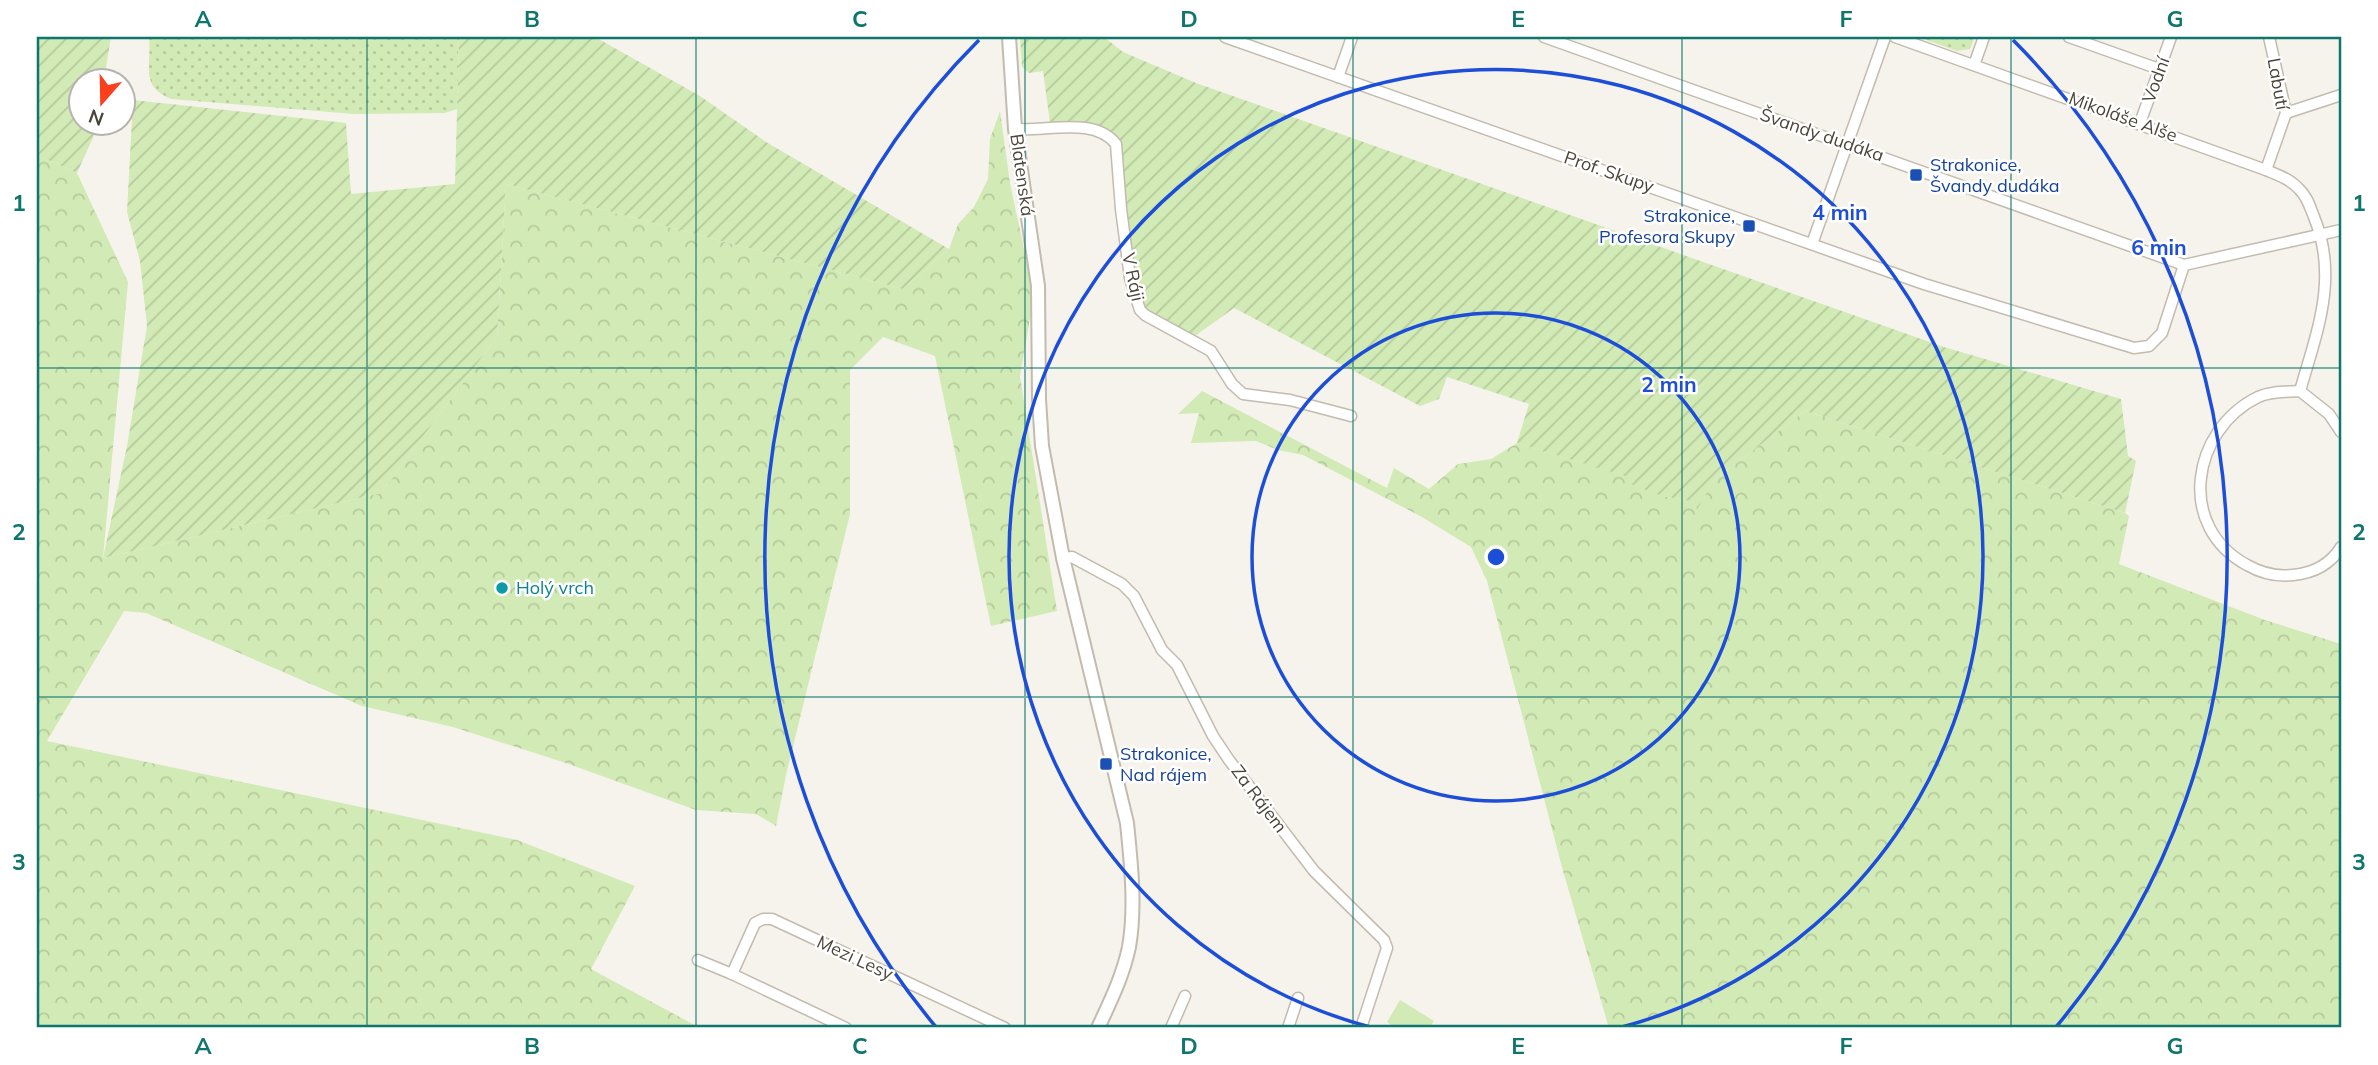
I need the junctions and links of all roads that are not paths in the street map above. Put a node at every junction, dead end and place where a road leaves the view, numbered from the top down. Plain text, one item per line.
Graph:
1 (1009, 37) edge
2 (1225, 37) edge
3 (1352, 37) edge
4 (1544, 37) edge
5 (1885, 37) edge
6 (1895, 37) edge
7 (1984, 37) edge
8 (2069, 37) edge
9 (2171, 37) edge
10 (2269, 37) edge
11 (1974, 65) junction
12 (2159, 69) junction
13 (1338, 77) junction
14 (2341, 95) edge
15 (2286, 113) junction
16 (2140, 123) junction
17 (1015, 130) junction
18 (1846, 143) junction
19 (2266, 170) junction
20 (2341, 230) edge
21 (2321, 234) junction
22 (1812, 244) junction
23 (2184, 265) junction
24 (2300, 391) junction
25 (1351, 416) dead end
26 (2341, 432) edge
27 (2341, 547) edge
28 (1063, 558) junction
29 (698, 960) dead end
30 (732, 974) junction
31 (1185, 996) dead end
32 (1298, 998) dead end
33 (846, 1028) edge
34 (1005, 1028) edge
35 (1098, 1028) edge
36 (1171, 1028) edge
37 (1288, 1028) edge
38 (1361, 1028) edge

1 - 17 street, Blatenská
2 - 13 street, Prof. Skupy
3 - 13 street
4 - 18 street, Švandy dudáka
5 - 18 street
6 - 11 street, Mikoláše Alše
7 - 11 street
8 - 12 street
9 - 12 street, Vodní
10 - 15 street, Labutí
11 - 16 street, Mikoláše Alše
12 - 16 street, Vodní
13 - 22 street, Prof. Skupy
14 - 15 street
15 - 19 street, Labutí
16 - 19 street, Mikoláše Alše
17 - 25 street, V Ráji
17 - 28 street, Blatenská
18 - 22 street
18 - 23 street, Švandy dudáka
19 - 21 street, Mikoláše Alše
20 - 21 street
21 - 23 street
21 - 24 street, Mikoláše Alše
22 - 23 street, Prof. Skupy
24 - 26 street
24 - 27 street
28 - 35 street, Blatenská
28 - 38 street, Za Rájem
29 - 30 street
30 - 33 street
30 - 34 street, Mezi Lesy
31 - 36 street
32 - 37 street

